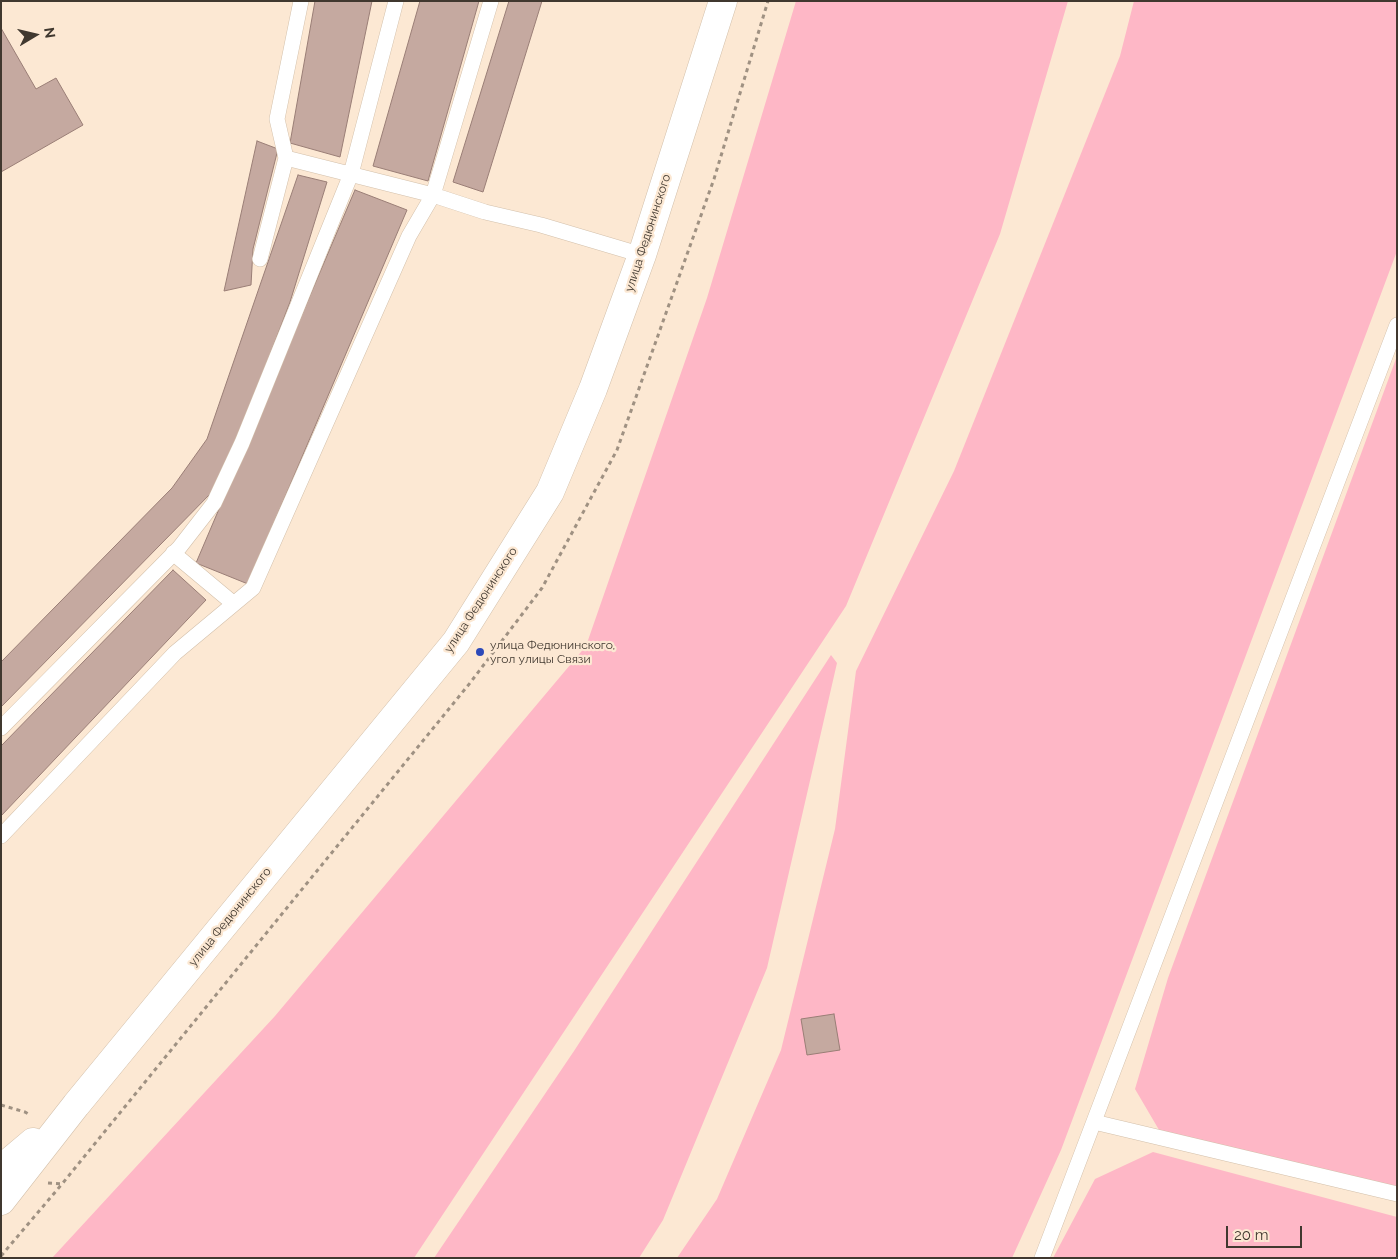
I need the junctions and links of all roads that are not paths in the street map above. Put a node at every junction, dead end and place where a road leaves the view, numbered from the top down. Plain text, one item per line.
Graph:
1 (301, 1) edge
2 (396, 1) edge
3 (491, 1) edge
4 (723, 1) edge
5 (286, 158) junction
6 (351, 174) junction
7 (433, 195) junction
8 (642, 255) junction
9 (260, 259) dead end
10 (1397, 325) edge
11 (173, 553) junction
12 (234, 604) junction
13 (1, 728) edge
14 (1, 836) edge
15 (76, 1105) junction
16 (1094, 1122) junction
17 (1, 1169) edge
18 (1397, 1194) edge
19 (1, 1201) edge
20 (1042, 1258) edge

1 - 5 lane
2 - 6 lane
3 - 7 lane
4 - 8 main road, улица Федюнинского
5 - 6 lane
5 - 9 lane
6 - 7 lane
6 - 11 lane
7 - 8 lane
7 - 12 lane
8 - 15 main road, улица Федюнинского
10 - 16 lane
11 - 12 lane
11 - 13 lane
12 - 14 lane
15 - 17 main road, улица Федюнинского
15 - 19 main road, улица Федюнинского
16 - 18 lane
16 - 20 lane

